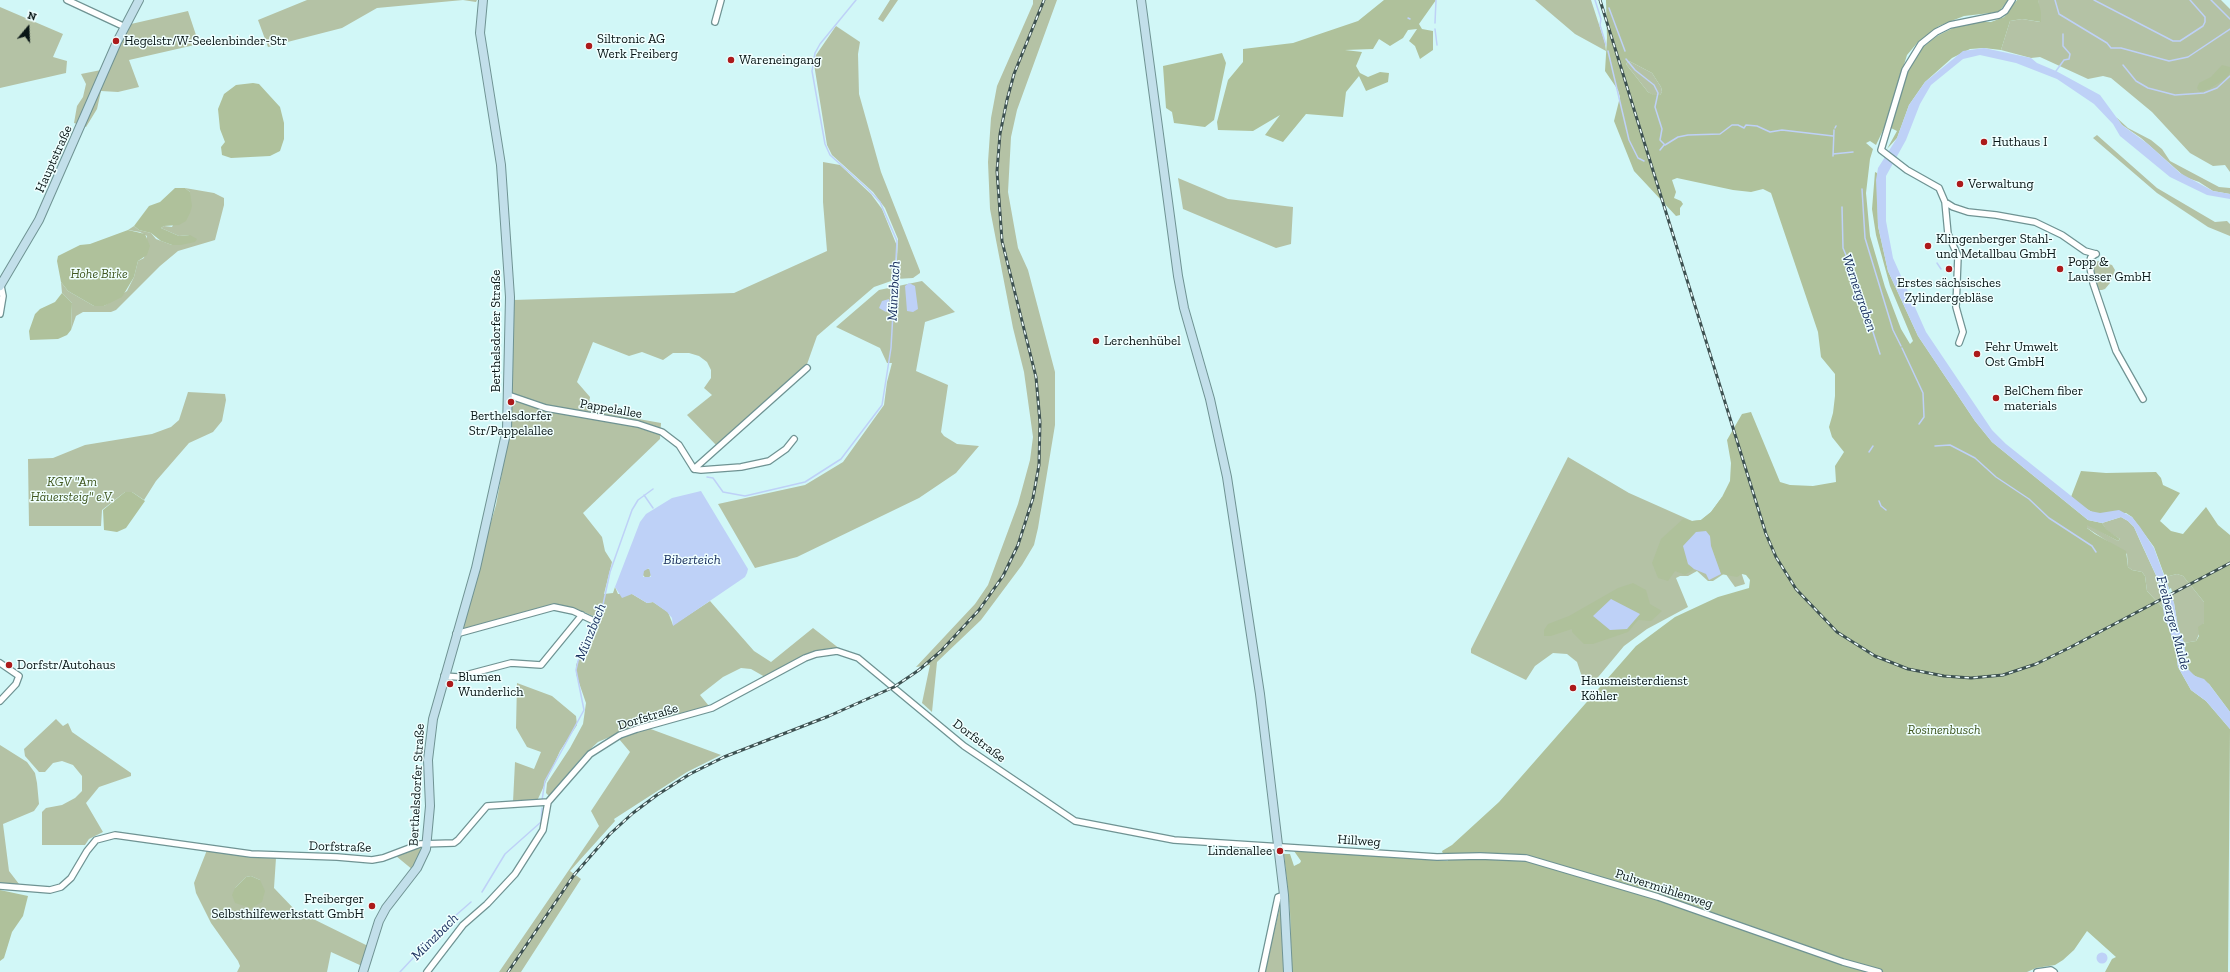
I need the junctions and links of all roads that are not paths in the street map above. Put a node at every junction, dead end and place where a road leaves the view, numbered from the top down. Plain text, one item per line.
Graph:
1 (67, 0) edge
2 (139, 0) edge
3 (483, 0) edge
4 (721, 0) edge
5 (1140, 0) edge
6 (2012, 0) edge
7 (715, 22) dead end
8 (125, 27) junction
9 (1945, 202) junction
10 (0, 286) edge
11 (0, 314) edge
12 (1959, 343) dead end
13 (807, 368) dead end
14 (508, 395) junction
15 (2143, 399) dead end
16 (794, 439) dead end
17 (694, 469) junction
18 (582, 615) junction
19 (594, 621) dead end
20 (456, 634) junction
21 (0, 663) edge
22 (444, 676) junction
23 (0, 701) edge
24 (544, 803) junction
25 (427, 844) junction
26 (1279, 846) junction
27 (1437, 857) joint
28 (0, 886) edge
29 (1284, 895) junction
30 (363, 972) edge
31 (427, 972) edge
32 (1262, 972) edge
33 (1288, 972) edge
34 (1879, 972) edge
35 (2037, 972) edge
36 (2054, 972) edge

1 - 8 street
2 - 8 street, Hauptstraße
3 - 14 street, Berthelsdorfer Straße
4 - 7 street
5 - 26 street
6 - 9 street
8 - 10 street, Hauptstraße
9 - 12 street
9 - 15 street
10 - 11 street
13 - 17 street
14 - 17 street, Pappelallee
14 - 20 street, Berthelsdorfer Straße
16 - 17 street
18 - 19 street
18 - 20 street
18 - 22 street
20 - 22 street, Berthelsdorfer Straße
21 - 23 street
22 - 25 street, Berthelsdorfer Straße
24 - 25 street, Dorfstraße
24 - 26 street, Dorfstraße
24 - 31 street
25 - 28 street, Dorfstraße
25 - 30 street, Berthelsdorfer Straße
26 - 27 street, Hillweg
26 - 29 street
27 - 34 street, Pulvermühlenweg
29 - 32 street
29 - 33 street
35 - 36 street

